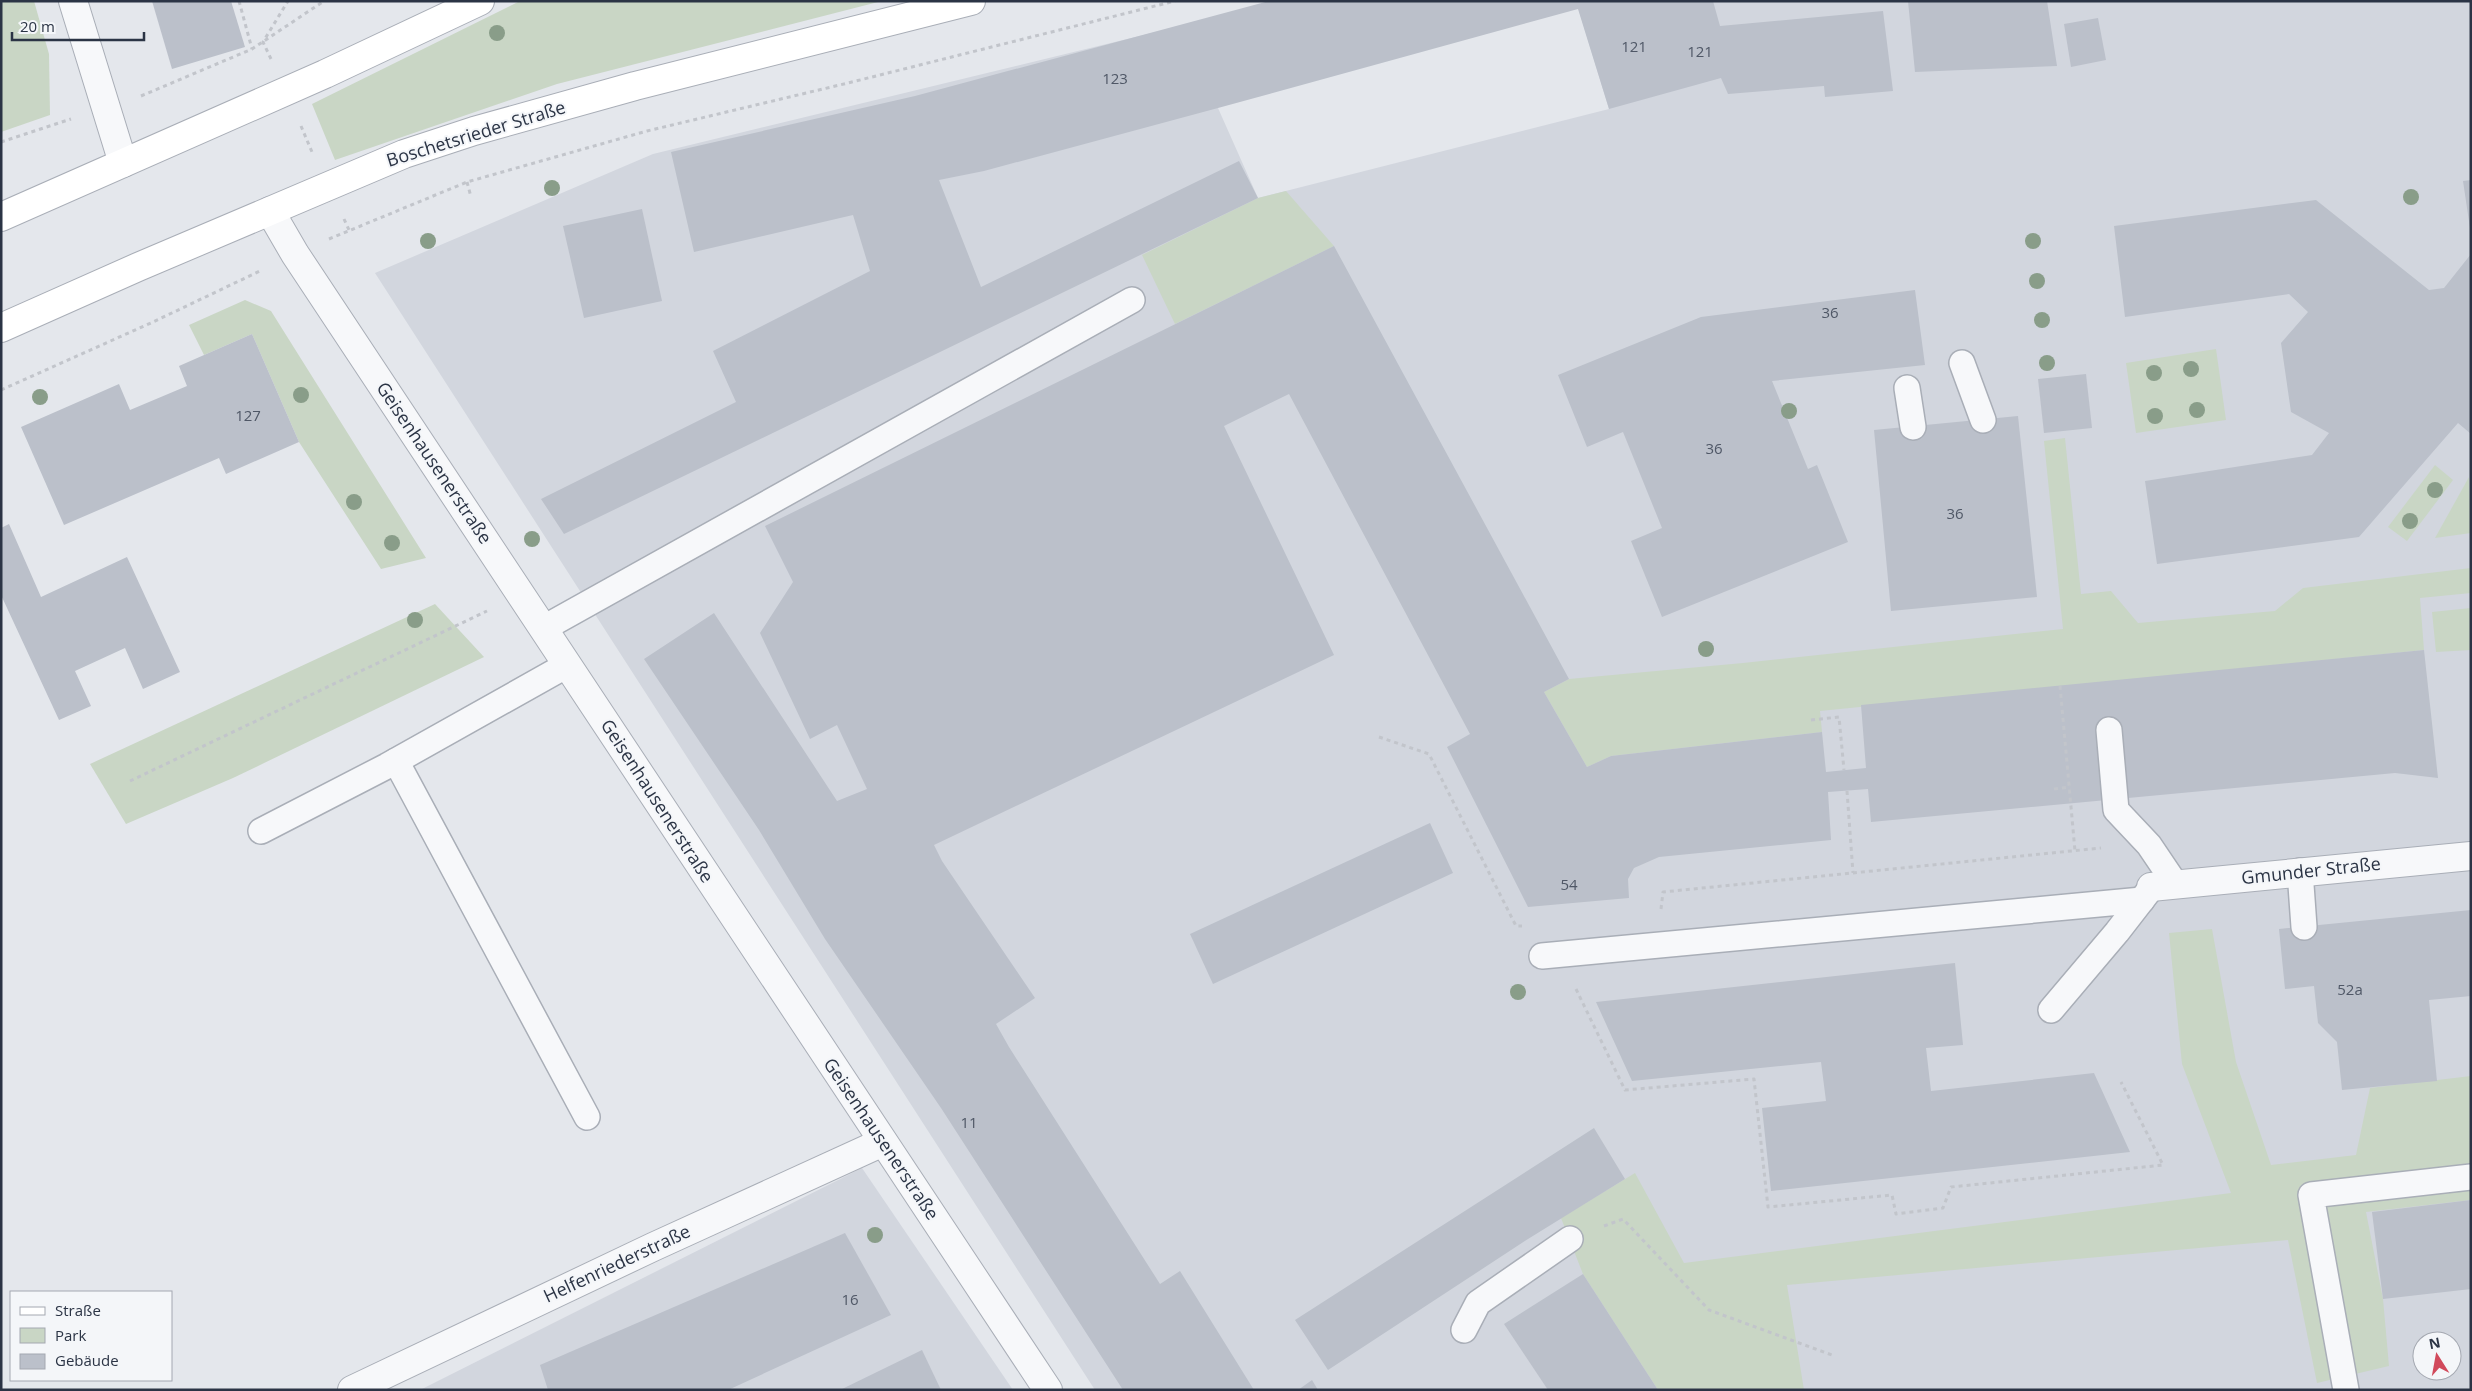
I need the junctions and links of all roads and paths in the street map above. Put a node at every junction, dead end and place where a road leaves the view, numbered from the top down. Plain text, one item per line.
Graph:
1 (73, 1) edge
2 (239, 1) edge
3 (288, 1) edge
4 (324, 1) edge
5 (480, 1) edge
6 (971, 1) edge
7 (1175, 1) edge
8 (264, 42) junction
9 (252, 49) junction
10 (285, 91) junction
11 (105, 109) junction
12 (1, 142) edge
13 (123, 163) junction
14 (467, 182) junction
15 (327, 186) junction
16 (471, 197) dead end
17 (270, 211) junction
18 (1, 217) edge
19 (349, 230) junction
20 (295, 254) junction
21 (1132, 300) dead end
22 (1, 328) edge
23 (1962, 362) dead end
24 (1907, 388) dead end
25 (1, 390) edge
26 (1983, 420) dead end
27 (1913, 427) dead end
28 (522, 595) junction
29 (544, 628) junction
30 (567, 665) junction
31 (2060, 686) dead end
32 (1811, 720) dead end
33 (2109, 730) dead end
34 (1379, 736) dead end
35 (396, 761) junction
36 (1844, 770) dead end
37 (130, 781) dead end
38 (2070, 787) junction
39 (2054, 789) dead end
40 (1847, 791) dead end
41 (261, 831) dead end
42 (2148, 845) junction
43 (2075, 850) junction
44 (2471, 856) edge
45 (2300, 871) junction
46 (1854, 873) junction
47 (2157, 891) junction
48 (1661, 911) dead end
49 (1525, 925) dead end
50 (2304, 927) dead end
51 (1542, 956) dead end
52 (1573, 982) dead end
53 (2051, 1010) dead end
54 (2121, 1082) dead end
55 (587, 1117) dead end
56 (883, 1142) junction
57 (2471, 1177) edge
58 (1570, 1239) joint
59 (1464, 1330) dead end
60 (1832, 1355) dead end
61 (352, 1390) edge
62 (1048, 1390) edge
63 (2346, 1390) edge

1 - 11 street
2 - 9 path
3 - 8 path
4 - 8 path
5 - 10 main road
6 - 15 main road, Boschetsrieder Straße
7 - 14 path
8 - 9 path
8 - 10 path
9 - 11 path
10 - 13 main road
10 - 15 path
11 - 12 path
11 - 13 street
13 - 18 main road
14 - 16 path
14 - 19 path
15 - 17 main road, Boschetsrieder Straße
15 - 19 path
17 - 20 street, Geisenhausenerstraße
17 - 22 main road, Boschetsrieder Straße
19 - 20 path
20 - 25 path
20 - 28 street, Geisenhausenerstraße
21 - 29 lane
23 - 26 lane
24 - 27 lane
28 - 29 street, Geisenhausenerstraße
28 - 37 path
29 - 30 street, Geisenhausenerstraße
30 - 35 lane
30 - 56 street, Geisenhausenerstraße
31 - 38 path
32 - 36 path
33 - 42 lane
34 - 49 path
35 - 41 lane
35 - 55 lane
38 - 39 path
38 - 43 path
40 - 46 path
42 - 43 path
42 - 47 lane
43 - 46 path
44 - 45 street, Gmunder Straße
45 - 47 street, Gmunder Straße
45 - 50 lane
46 - 48 path
47 - 51 lane
47 - 53 lane
52 - 54 path
56 - 61 street, Helfenriederstraße
56 - 62 street, Geisenhausenerstraße
57 - 63 lane
58 - 59 lane
58 - 60 path

